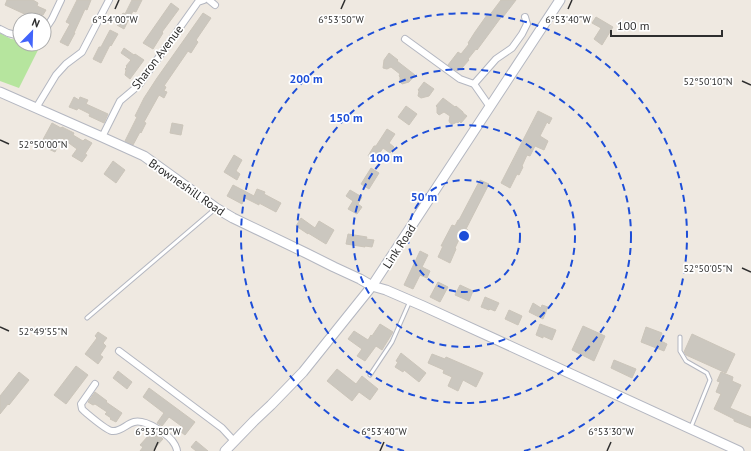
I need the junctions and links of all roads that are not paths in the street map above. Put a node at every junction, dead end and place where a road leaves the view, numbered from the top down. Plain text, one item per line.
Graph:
1 (61, 0) edge
2 (109, 0) edge
3 (204, 0) edge
4 (209, 0) edge
5 (560, 0) edge
6 (215, 5) dead end
7 (525, 17) dead end
8 (52, 19) edge
9 (0, 29) edge
10 (12, 34) edge
11 (404, 39) dead end
12 (474, 84) junction
13 (0, 92) edge
14 (490, 107) junction
15 (36, 108) junction
16 (102, 137) junction
17 (216, 208) junction
18 (372, 286) junction
19 (410, 301) junction
20 (86, 318) dead end
21 (680, 337) dead end
22 (119, 351) dead end
23 (370, 375) dead end
24 (95, 384) dead end
25 (690, 429) junction
26 (234, 441) junction
27 (177, 451) edge
28 (225, 451) edge
29 (738, 451) edge

1 - 8 street
2 - 15 street
3 - 16 street, Sharon Avenue
4 - 6 street
5 - 14 street, Link Road
7 - 12 street
9 - 10 street
11 - 12 street
12 - 14 street
13 - 15 street, Browneshill Road
14 - 18 street, Link Road
15 - 16 street, Browneshill Road
16 - 17 street, Browneshill Road
17 - 18 street, Browneshill Road
17 - 20 lane
18 - 19 street, Browneshill Road
18 - 26 street, Link Road
19 - 23 lane
19 - 25 street, Browneshill Road
21 - 25 lane
22 - 26 street
24 - 27 street
25 - 29 street, Browneshill Road
26 - 28 street, Link Road

